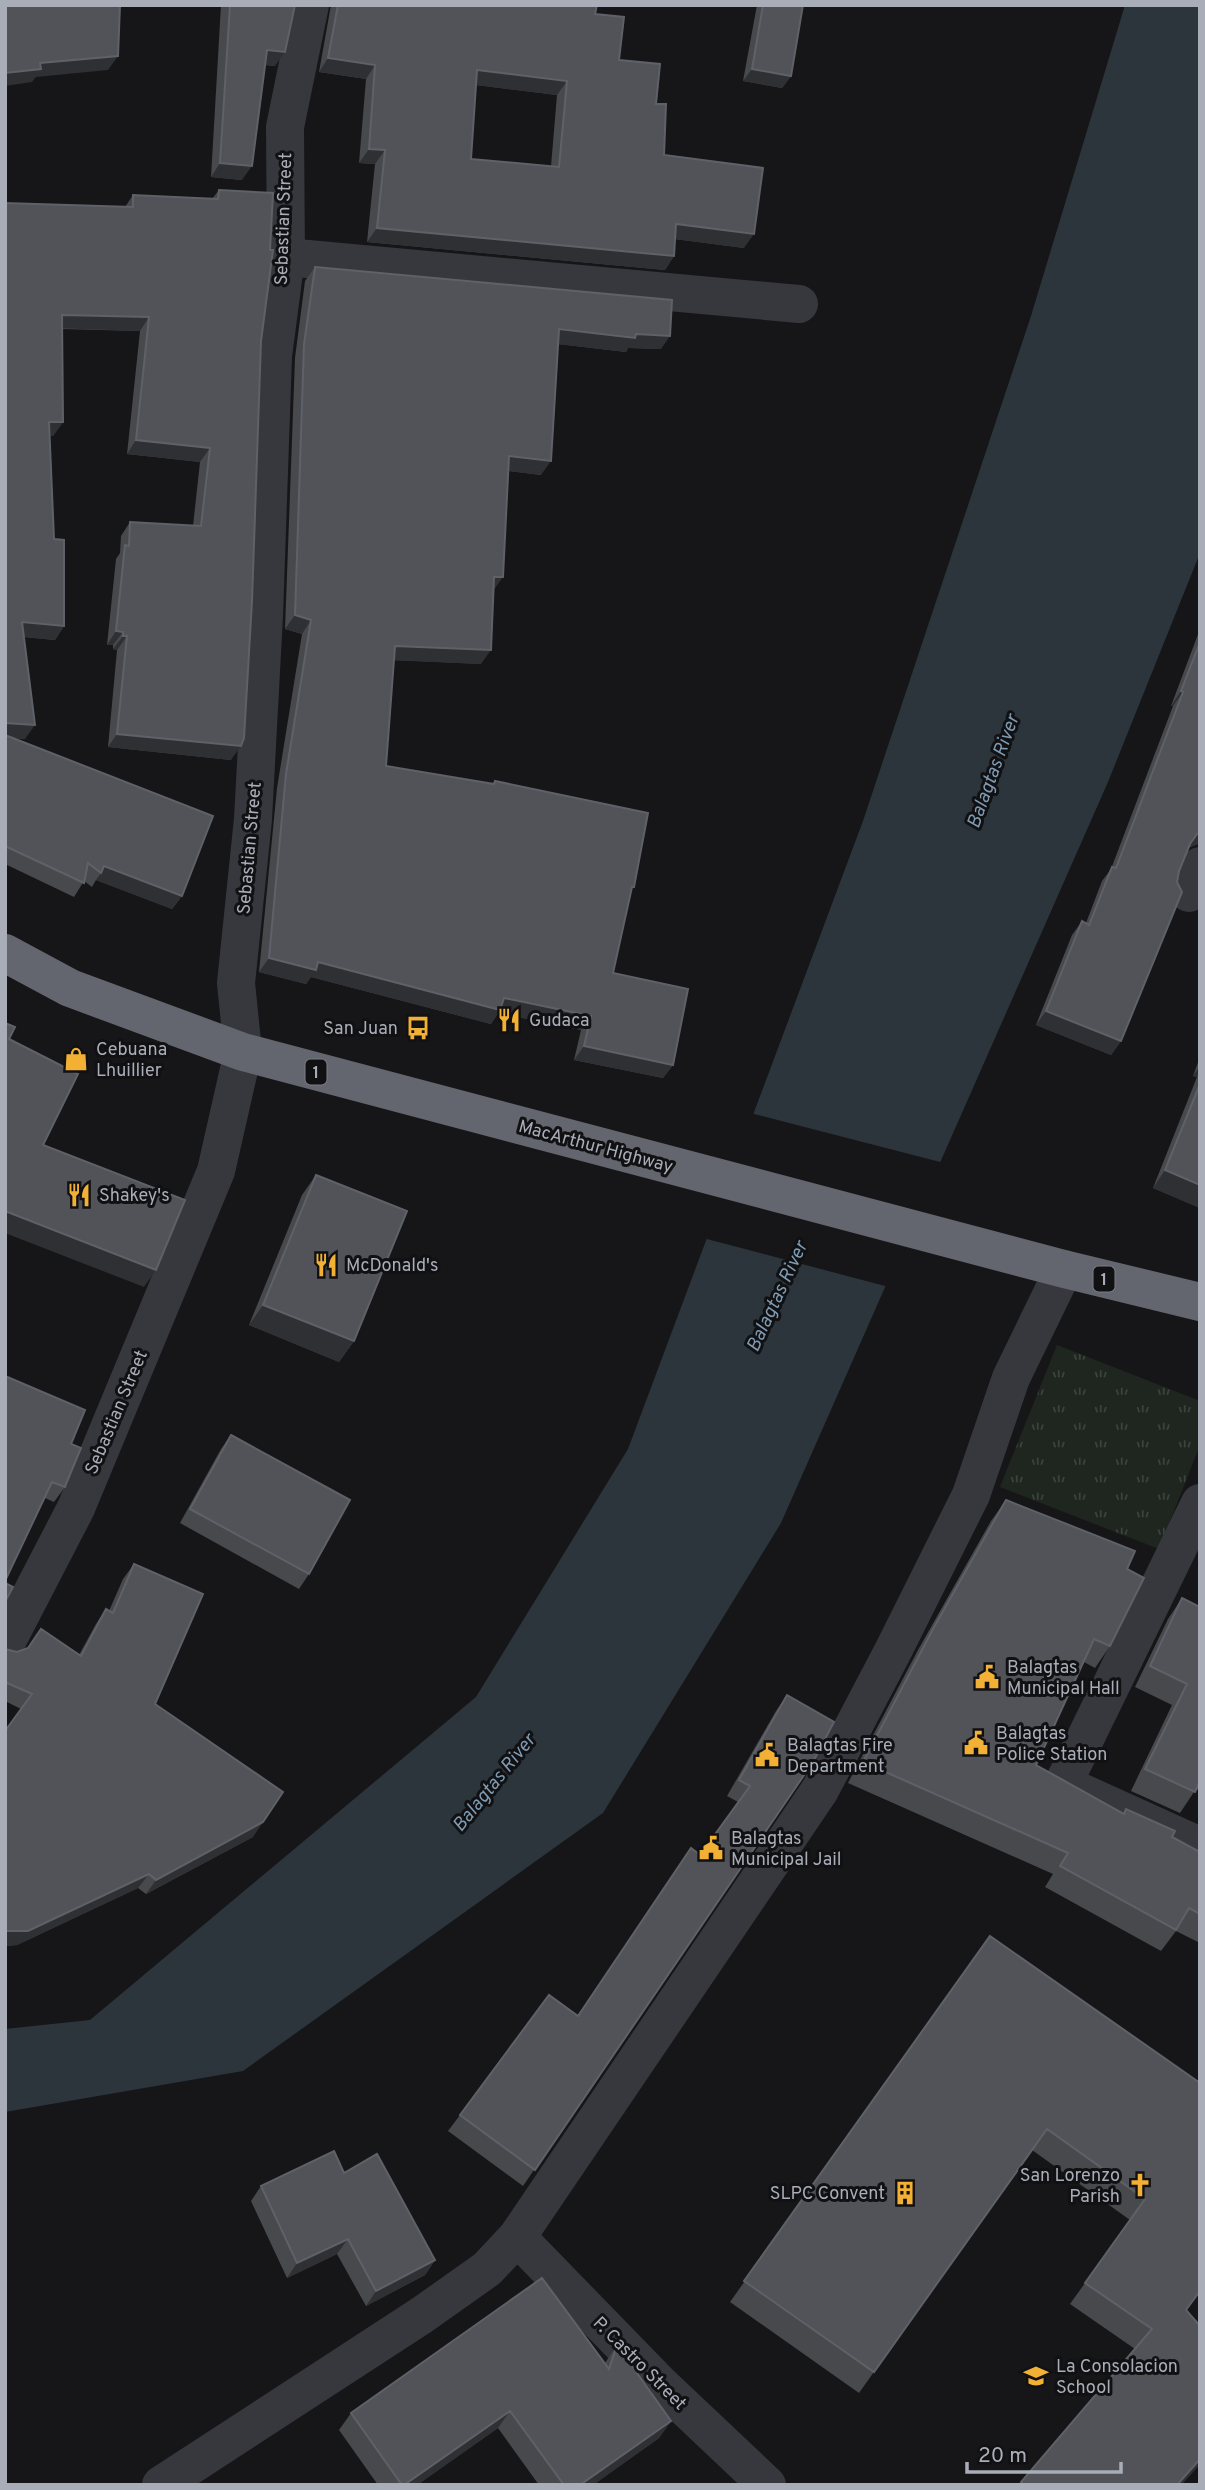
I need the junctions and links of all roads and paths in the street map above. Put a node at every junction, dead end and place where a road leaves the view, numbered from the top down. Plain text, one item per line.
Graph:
1 (310, 5) edge
2 (286, 257) junction
3 (799, 304) dead end
4 (5, 953) edge
5 (243, 1052) junction
6 (1064, 1269) junction
7 (1200, 1302) edge
8 (1200, 1503) edge
9 (5, 1645) edge
10 (1200, 1846) edge
11 (517, 2237) junction
12 (161, 2485) edge
13 (767, 2485) edge

1 - 2 street, Sebastian Street
2 - 3 street
2 - 5 street, Sebastian Street
4 - 5 highway, MacArthur Highway / 1
5 - 6 highway, MacArthur Highway / 1
5 - 9 street, Sebastian Street
6 - 7 highway, MacArthur Highway / 1
6 - 11 street
8 - 10 street
11 - 12 street
11 - 13 street, P. Castro Street

